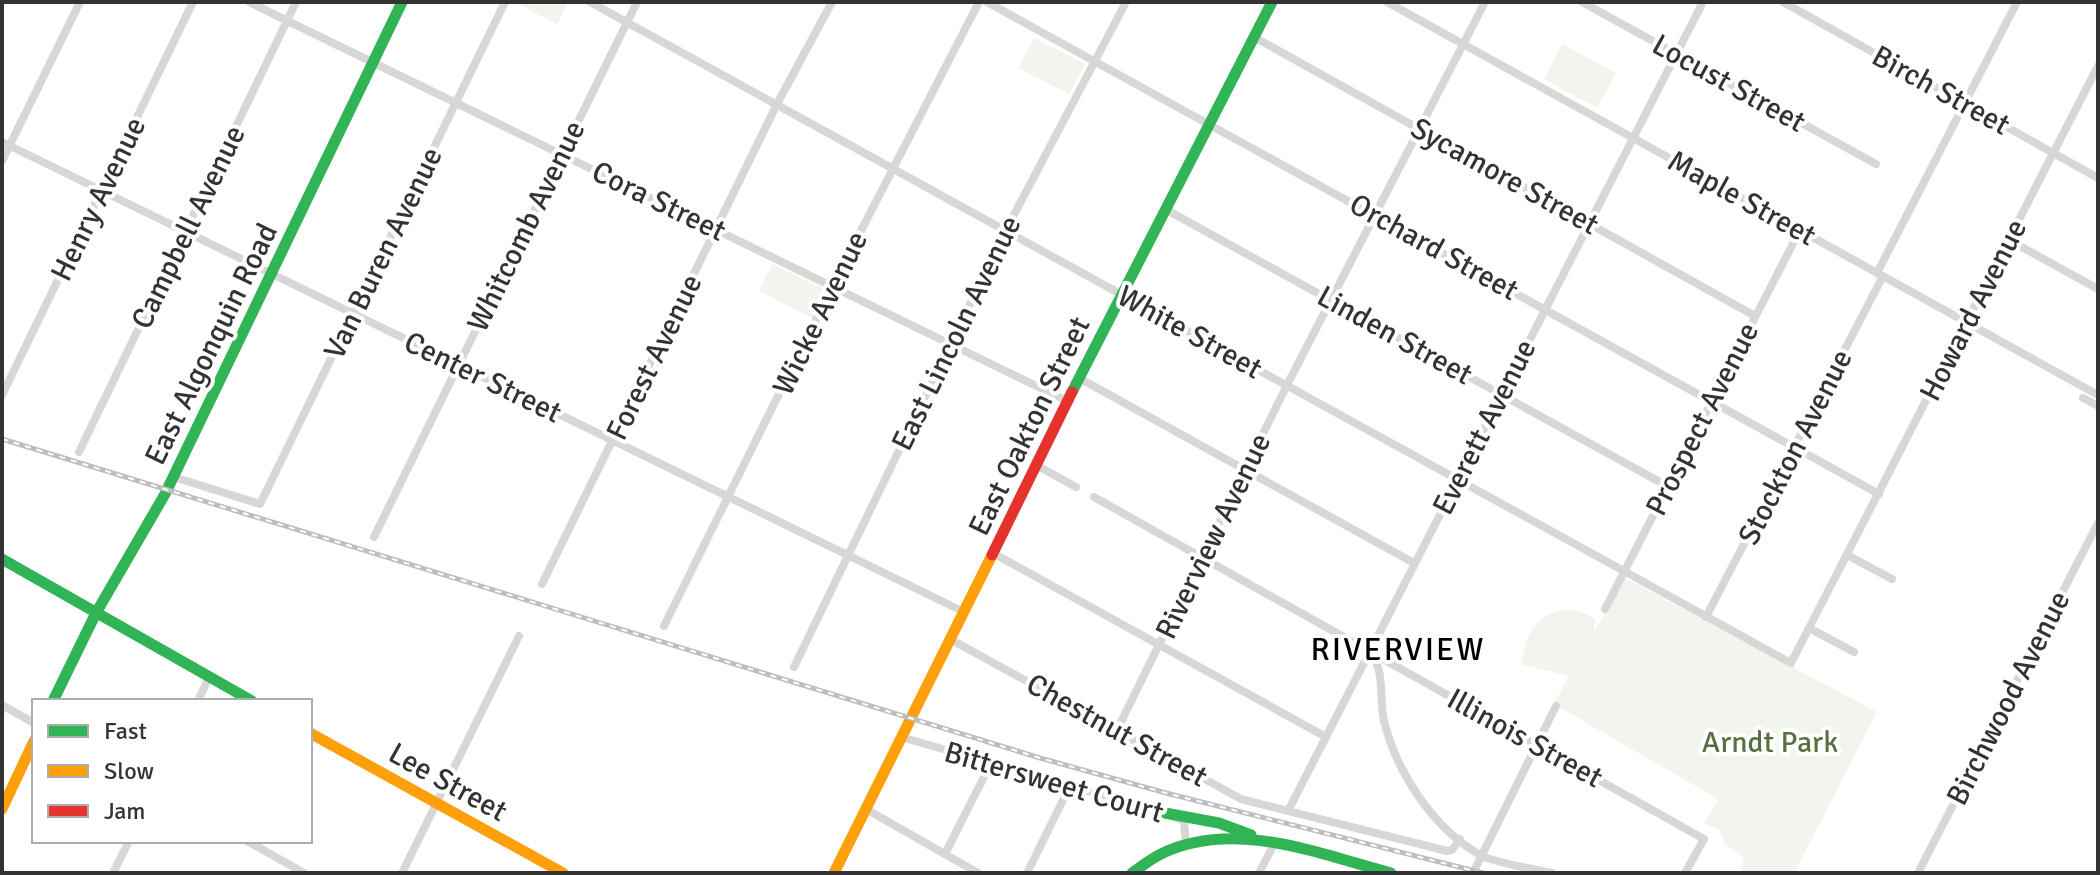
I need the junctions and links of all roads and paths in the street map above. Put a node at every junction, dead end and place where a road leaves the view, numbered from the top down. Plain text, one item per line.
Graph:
1 (80, 2) edge
2 (193, 2) edge
3 (249, 2) edge
4 (296, 2) edge
5 (402, 2) edge
6 (505, 2) edge
7 (590, 2) edge
8 (637, 2) edge
9 (832, 2) edge
10 (979, 2) edge
11 (987, 2) edge
12 (1126, 2) edge
13 (1272, 2) edge
14 (1387, 2) edge
15 (1485, 2) edge
16 (1582, 2) edge
17 (1703, 2) edge
18 (1783, 2) edge
19 (2017, 2) edge
20 (287, 21) junction
21 (627, 22) junction
22 (1254, 37) junction
23 (1463, 45) junction
24 (1676, 54) junction
25 (1095, 60) junction
26 (372, 62) junction
27 (2098, 67) edge
28 (456, 103) junction
29 (1965, 103) junction
30 (777, 104) junction
31 (1209, 123) junction
32 (1420, 129) junction
33 (1633, 138) junction
34 (6, 144) edge
35 (2054, 153) junction
36 (562, 154) junction
37 (2, 161) edge
38 (1876, 164) dead end
39 (893, 168) junction
40 (2098, 178) edge
41 (102, 191) junction
42 (1165, 209) junction
43 (1375, 215) junction
44 (1589, 223) junction
45 (716, 229) junction
46 (1006, 230) junction
47 (1800, 230) junction
48 (186, 232) junction
49 (2009, 240) junction
50 (271, 273) junction
51 (1880, 275) junction
52 (833, 285) junction
53 (2098, 289) edge
54 (1122, 294) junction
55 (1331, 300) junction
56 (1545, 309) junction
57 (353, 313) junction
58 (1755, 316) junction
59 (1967, 323) junction
60 (952, 343) junction
61 (458, 364) junction
62 (1079, 378) junction
63 (1287, 385) junction
64 (1501, 393) junction
65 (2, 395) edge
66 (2098, 395) edge
67 (2083, 398) dead end
68 (1067, 401) junction
69 (1711, 401) junction
70 (2098, 406) edge
71 (613, 440) junction
72 (1795, 448) junction
73 (79, 452) dead end
74 (1036, 465) junction
75 (1245, 470) junction
76 (174, 477) junction
77 (1457, 479) junction
78 (1667, 486) junction
79 (1076, 487) dead end
80 (1879, 494) junction
81 (729, 497) junction
82 (1094, 497) dead end
83 (2098, 523) edge
84 (374, 537) dead end
85 (993, 553) junction
86 (847, 554) junction
87 (1847, 555) junction
88 (1202, 558) junction
89 (2, 559) edge
90 (1414, 563) junction
91 (1624, 571) junction
92 (1892, 579) dead end
93 (542, 584) dead end
94 (1605, 609) dead end
95 (964, 612) junction
96 (96, 613) junction
97 (1706, 617) junction
98 (664, 626) dead end
99 (1809, 628) junction
100 (519, 636) dead end
101 (950, 639) junction
102 (1159, 645) junction
103 (1369, 652) junction
104 (1854, 652) dead end
105 (1791, 663) joint
106 (794, 667) dead end
107 (209, 677) junction
108 (54, 699) edge
109 (199, 699) edge
110 (248, 699) edge
111 (2, 705) edge
112 (1556, 706) dead end
113 (32, 722) edge
114 (1117, 730) junction
115 (312, 734) edge
116 (901, 737) junction
117 (1326, 737) junction
118 (1536, 744) junction
119 (32, 745) edge
120 (990, 765) junction
121 (1070, 786) junction
122 (436, 803) junction
123 (2, 809) edge
124 (866, 809) junction
125 (1289, 809) junction
126 (1165, 813) junction
127 (1460, 839) junction
128 (1268, 842) junction
129 (128, 843) edge
130 (251, 843) edge
131 (1186, 844) junction
132 (945, 854) junction
133 (1481, 855) junction
134 (113, 873) edge
135 (304, 873) edge
136 (402, 873) edge
137 (563, 873) edge
138 (834, 873) edge
139 (978, 873) edge
140 (1027, 873) edge
141 (1132, 873) edge
142 (1259, 873) edge
143 (1391, 873) edge
144 (1473, 873) edge
145 (1552, 873) edge
146 (1685, 873) edge
147 (1918, 873) edge

1 - 34 street
2 - 41 street, Henry Avenue
3 - 20 street, Cora Street
4 - 20 street, Campbell Avenue
5 - 26 main road, East Algonquin Road
6 - 28 street, Van Buren Avenue
7 - 21 street, White Street
8 - 21 street, Whitcomb Avenue
9 - 30 street, Forest Avenue
10 - 39 street, Wicke Avenue
11 - 25 street, Orchard Street
12 - 25 street, East Lincoln Avenue
13 - 22 main road, East Oakton Street
14 - 23 street, Maple Street
15 - 23 street, Riverview Avenue
16 - 24 street, Locust Street
17 - 24 street, Everett Avenue
18 - 29 street, Birch Street
19 - 29 street, Stockton Avenue
20 - 26 street, Cora Street
20 - 48 street, Campbell Avenue
21 - 30 street, White Street
21 - 36 street, Whitcomb Avenue
22 - 31 main road, East Oakton Street
22 - 32 street, Sycamore Street
23 - 32 street, Riverview Avenue
23 - 33 street, Maple Street
24 - 33 street, Everett Avenue
24 - 38 street, Locust Street
25 - 31 street, Orchard Street
25 - 46 street, East Lincoln Avenue
26 - 28 street, Cora Street
26 - 50 main road, East Algonquin Road
27 - 35 street, Howard Avenue
28 - 36 street, Cora Street
28 - 57 street, Van Buren Avenue
29 - 35 street, Birch Street
29 - 51 street, Stockton Avenue
30 - 39 street, White Street
30 - 45 street, Forest Avenue
31 - 42 main road, East Oakton Street
31 - 43 street, Orchard Street
32 - 43 street, Riverview Avenue
32 - 44 street, Sycamore Street
33 - 44 street, Everett Avenue
33 - 47 street, Maple Street
34 - 37 street
34 - 41 street, Center Street
35 - 40 street, Birch Street
35 - 49 street, Howard Avenue
36 - 45 street, Cora Street
36 - 61 street, Whitcomb Avenue
39 - 46 street, White Street
39 - 52 street, Wicke Avenue
41 - 48 street, Center Street
41 - 65 street, Henry Avenue
42 - 54 main road, East Oakton Street
42 - 55 street, Linden Street
43 - 55 street, Riverview Avenue
43 - 56 street, Orchard Street
44 - 56 street, Everett Avenue
44 - 58 street, Sycamore Street
45 - 52 street, Cora Street
45 - 71 street, Forest Avenue
46 - 54 street, White Street
46 - 60 street, East Lincoln Avenue
47 - 51 street, Maple Street
47 - 58 street, Prospect Avenue
48 - 50 street, Center Street
48 - 73 street, Campbell Avenue
49 - 53 street
49 - 59 street, Howard Avenue
50 - 57 street, Center Street
50 - 76 main road, East Algonquin Road
51 - 59 street, Maple Street
51 - 72 street, Stockton Avenue
52 - 60 street, Cora Street
52 - 81 street, Wicke Avenue
54 - 62 main road, East Oakton Street
54 - 63 street, White Street
55 - 63 street, Riverview Avenue
55 - 64 street, Linden Street
56 - 64 street, Everett Avenue
56 - 69 street, Orchard Street
57 - 61 street, Center Street
57 - 76 street, Van Buren Avenue
58 - 69 street, Prospect Avenue
59 - 66 street, Maple Street
59 - 80 street, Howard Avenue
60 - 68 street, Cora Street
60 - 86 street, East Lincoln Avenue
61 - 71 street, Center Street
61 - 84 street, Whitcomb Avenue
62 - 68 main road, East Oakton Street
62 - 75 street
63 - 75 street, Riverview Avenue
63 - 77 street, White Street
64 - 77 street, Everett Avenue
64 - 78 street, Linden Street
67 - 70 street
68 - 74 main road, East Oakton Street
69 - 72 street, Orchard Street
69 - 78 street, Prospect Avenue
71 - 81 street, Center Street
71 - 93 street, Forest Avenue
72 - 80 street, Orchard Street
72 - 97 street, Stockton Avenue
74 - 79 street
74 - 85 main road, East Oakton Street
75 - 88 street, Riverview Avenue
75 - 90 street
76 - 96 main road, East Algonquin Road
77 - 90 street, Everett Avenue
77 - 91 street, White Street
78 - 91 street, Prospect Avenue
80 - 87 street, Howard Avenue
81 - 86 street, Center Street
81 - 98 street, Wicke Avenue
82 - 88 street, Illinois Street
83 - 147 street, Birchwood Avenue
85 - 95 main road, East Oakton Street
85 - 102 street
86 - 95 street, Center Street
86 - 106 street, East Lincoln Avenue
87 - 92 street
87 - 99 street, Howard Avenue
88 - 102 street, Riverview Avenue
88 - 103 street, Illinois Street
89 - 96 main road
90 - 103 street, Everett Avenue
91 - 94 street, Prospect Avenue
91 - 97 street, White Street
95 - 101 main road, East Oakton Street
96 - 107 main road
96 - 108 main road, East Algonquin Road
97 - 105 street, White Street
99 - 104 street
99 - 105 street, Howard Avenue
100 - 122 street
101 - 114 street, Chestnut Street
101 - 116 main road, East Oakton Street
102 - 114 street, Riverview Avenue
102 - 117 street
103 - 117 street, Everett Avenue
103 - 118 street, Illinois Street
103 - 127 street
107 - 109 street
107 - 110 main road
111 - 113 street
112 - 118 street
114 - 125 street, Chestnut Street
115 - 122 main road, Lee Street
116 - 120 street, Bittersweet Court
116 - 124 main road, East Oakton Street
117 - 125 street, Everett Avenue
118 - 133 street
118 - 146 street, Illinois Street
119 - 123 main road
120 - 121 street, Bittersweet Court
120 - 132 street
121 - 126 street, Bittersweet Court
121 - 140 street
122 - 136 street
122 - 137 main road, Lee Street
124 - 132 street
124 - 138 main road, East Oakton Street
125 - 127 street, Chestnut Street
126 - 128 main road
126 - 131 street, Bittersweet Court
127 - 133 street
128 - 131 main road
128 - 142 street
128 - 143 main road
129 - 134 street
130 - 135 street
131 - 141 main road
132 - 139 street
133 - 144 street
133 - 145 street

